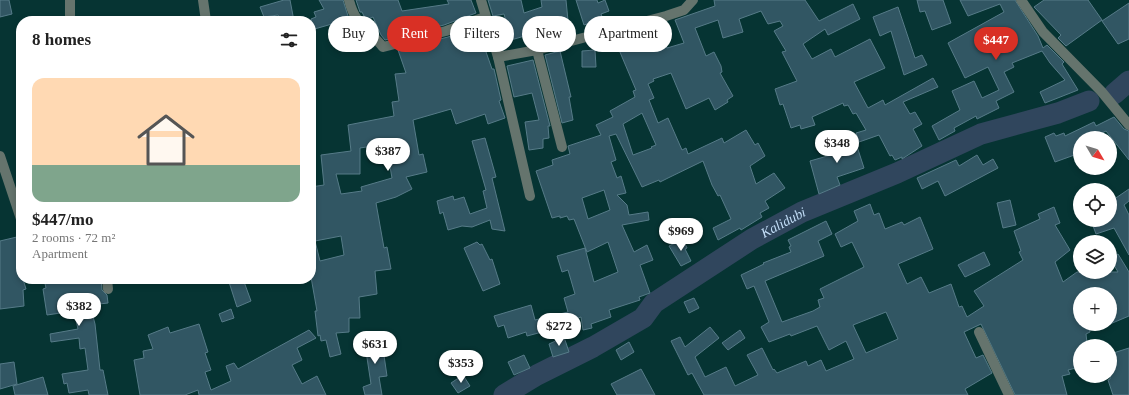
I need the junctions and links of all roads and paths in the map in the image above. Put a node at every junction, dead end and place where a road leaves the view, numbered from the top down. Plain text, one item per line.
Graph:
1 (70, 0) edge
2 (203, 0) edge
3 (348, 0) edge
4 (482, 0) edge
5 (693, 0) edge
6 (1021, 0) edge
7 (70, 16) edge
8 (205, 16) edge
9 (485, 16) edge
10 (450, 29) edge
11 (576, 40) edge
12 (496, 52) edge
13 (526, 52) edge
14 (538, 52) edge
15 (498, 57) junction
16 (1129, 125) edge
17 (562, 147) dead end
18 (0, 156) edge
19 (530, 196) dead end
20 (16, 204) edge
21 (978, 332) dead end
22 (1009, 395) edge

1 - 7 street
2 - 8 street
3 - 10 street
4 - 9 street
5 - 11 street
6 - 16 street
12 - 15 street
13 - 15 street
14 - 17 street
15 - 19 street
18 - 20 street
21 - 22 street

